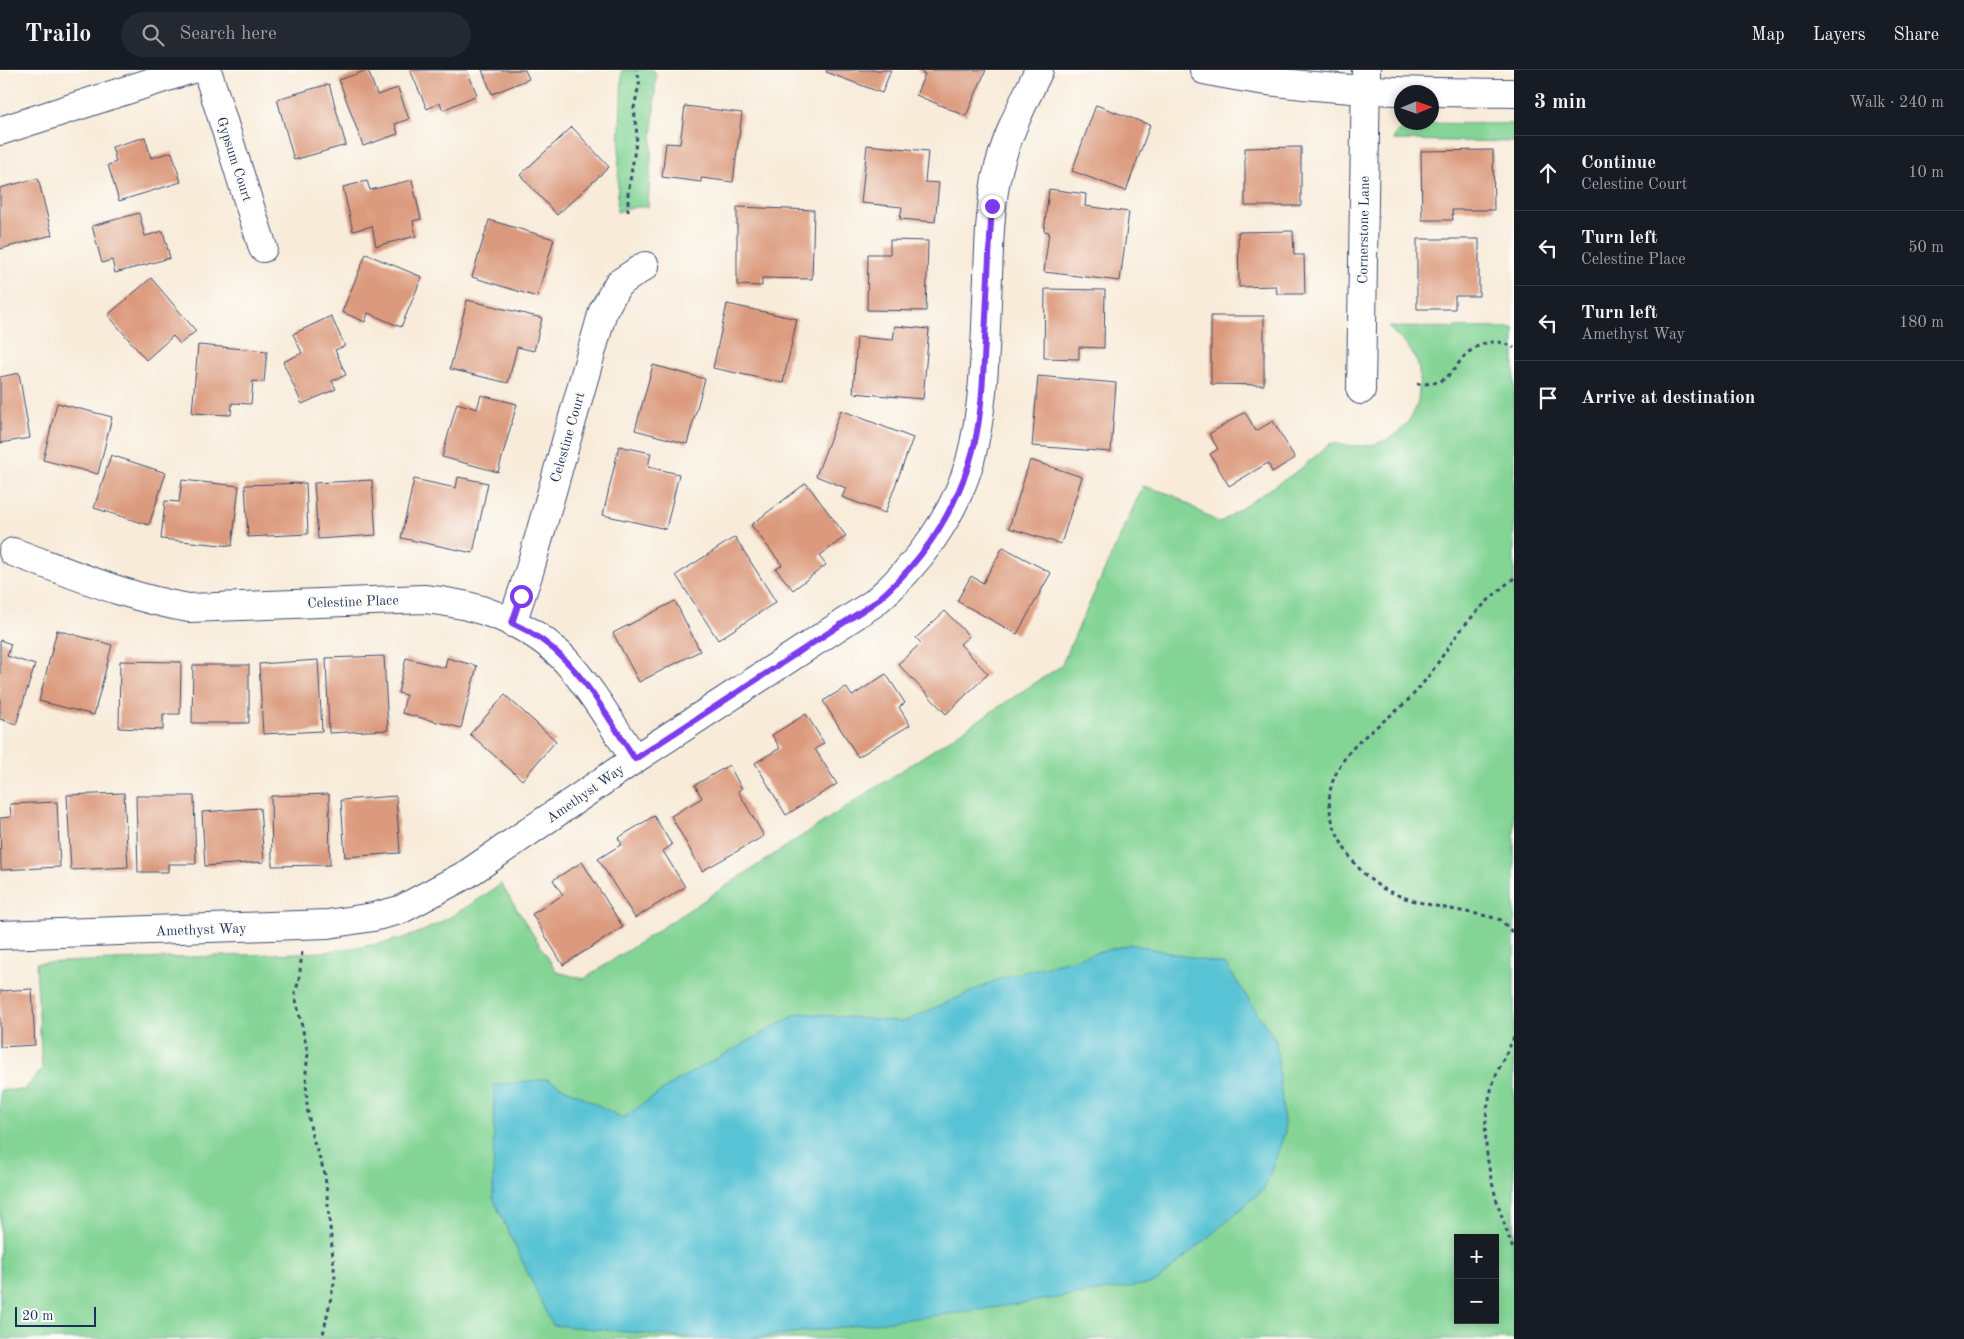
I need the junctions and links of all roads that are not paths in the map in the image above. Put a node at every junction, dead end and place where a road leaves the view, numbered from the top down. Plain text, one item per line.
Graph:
1 (188, 70) edge
2 (207, 70) edge
3 (1039, 70) edge
4 (1204, 70) edge
5 (1366, 80) edge
6 (1514, 93) edge
7 (0, 131) edge
8 (263, 248) dead end
9 (645, 266) dead end
10 (1361, 390) dead end
11 (13, 552) dead end
12 (512, 623) junction
13 (635, 759) junction
14 (0, 935) edge

1 - 7 street
2 - 8 street, Gypsum Court
3 - 13 street, Amethyst Way
4 - 5 street
5 - 6 street
5 - 10 street, Cornerstone Lane
9 - 12 street, Celestine Court
11 - 12 street, Celestine Place
12 - 13 street, Celestine Place
13 - 14 street, Amethyst Way

